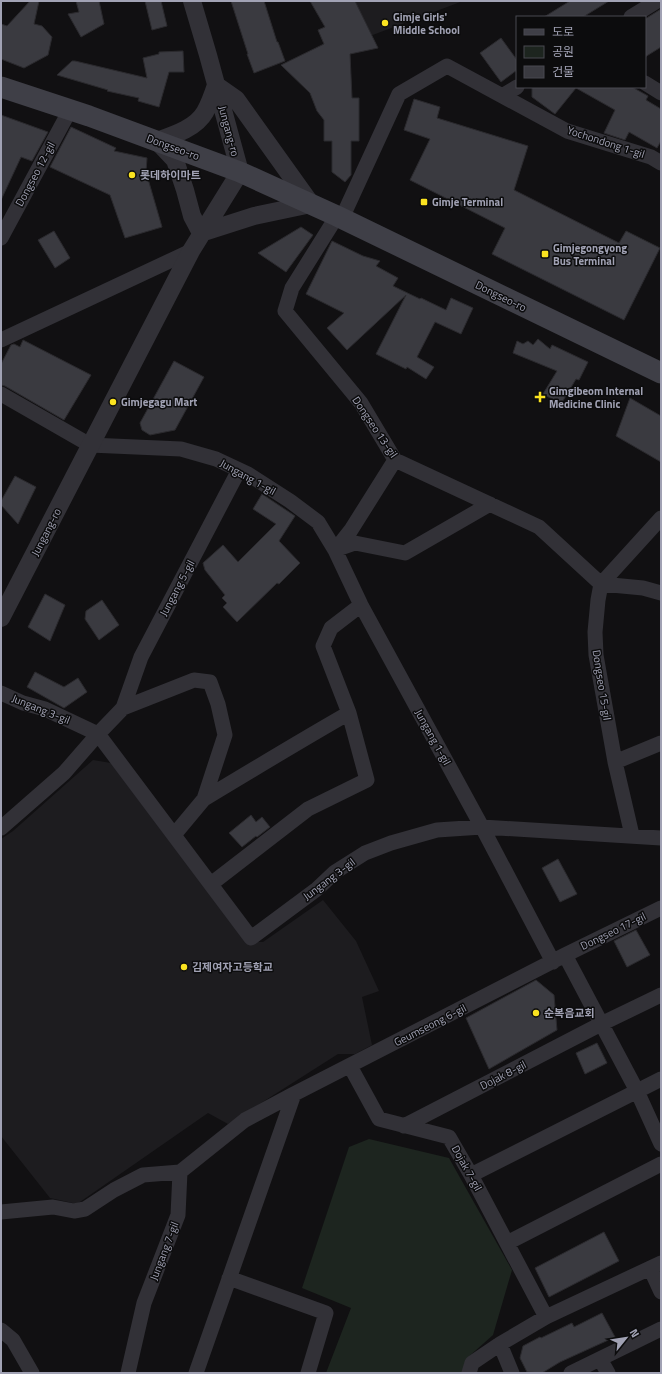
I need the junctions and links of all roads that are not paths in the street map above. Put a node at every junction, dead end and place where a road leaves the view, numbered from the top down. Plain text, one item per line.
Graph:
1 (192, 1) edge
2 (658, 1) edge
3 (633, 16) edge
4 (646, 84) edge
5 (216, 85) junction
6 (1, 87) edge
7 (516, 88) edge
8 (661, 93) edge
9 (502, 96) junction
10 (70, 110) junction
11 (158, 141) junction
12 (661, 163) edge
13 (240, 172) junction
14 (311, 204) junction
15 (340, 217) junction
16 (201, 234) junction
17 (1, 238) edge
18 (191, 251) junction
19 (1, 340) edge
20 (661, 373) edge
21 (1, 394) edge
22 (90, 445) junction
23 (396, 460) junction
24 (239, 470) junction
25 (490, 504) junction
26 (661, 518) edge
27 (335, 550) junction
28 (600, 584) junction
29 (661, 593) edge
30 (361, 605) junction
31 (1, 618) edge
32 (1, 693) edge
33 (123, 708) junction
34 (349, 713) junction
35 (98, 734) junction
36 (661, 743) edge
37 (615, 762) junction
38 (204, 799) junction
39 (482, 827) junction
40 (1, 828) edge
41 (174, 835) junction
42 (632, 835) junction
43 (661, 838) edge
44 (211, 884) junction
45 (661, 908) edge
46 (559, 958) junction
47 (661, 995) edge
48 (601, 1024) junction
49 (350, 1066) junction
50 (661, 1079) edge
51 (637, 1091) junction
52 (294, 1094) junction
53 (404, 1126) junction
54 (661, 1144) edge
55 (661, 1164) edge
56 (180, 1172) junction
57 (471, 1175) junction
58 (1, 1212) edge
59 (507, 1243) junction
60 (656, 1265) edge
61 (229, 1278) junction
62 (661, 1292) edge
63 (546, 1317) junction
64 (661, 1329) edge
65 (1, 1330) edge
66 (500, 1344) junction
67 (600, 1359) junction
68 (32, 1373) edge
69 (128, 1373) edge
70 (196, 1373) edge
71 (308, 1373) edge
72 (469, 1373) edge
73 (512, 1373) edge
74 (571, 1373) edge
75 (608, 1373) edge

1 - 5 street, Jungang-ro
2 - 3 street
4 - 8 street
5 - 11 street
5 - 13 street, Jungang-ro
5 - 14 street
6 - 10 main road, Dongseo-ro
7 - 9 street
9 - 12 street, Yochondong 1-gil
9 - 15 street
10 - 11 main road, Dongseo-ro
10 - 17 street, Dongseo 12-gil
11 - 13 main road, Dongseo-ro
11 - 16 street
13 - 14 main road, Dongseo-ro
13 - 16 street, Jungang-ro
14 - 15 main road, Dongseo-ro
14 - 16 street
15 - 20 main road, Dongseo-ro
15 - 23 street, Dongseo 13-gil
16 - 18 street, Jungang-ro
18 - 19 street
18 - 22 street, Jungang-ro
21 - 22 street
22 - 24 street, Jungang 1-gil
22 - 31 street, Jungang-ro
23 - 25 street, Dongseo 13-gil
23 - 27 street
24 - 27 street, Jungang 1-gil
24 - 33 street, Jungang 5-gil
25 - 27 street
25 - 28 street, Dongseo 13-gil
26 - 28 street
27 - 30 street, Jungang 1-gil
28 - 29 street
28 - 37 street, Dongseo 15-gil
30 - 34 street
30 - 39 street, Jungang 1-gil
32 - 35 street, Jungang 3-gil
33 - 35 street, Jungang 5-gil
33 - 38 street, Jungang 5-gil
34 - 38 street
34 - 44 street
35 - 40 street, Jungang 5-gil
35 - 41 street, Jungang 3-gil
36 - 37 street
37 - 42 street, Dongseo 15-gil
38 - 41 street
39 - 42 street
39 - 44 street, Jungang 3-gil
39 - 46 street, Jungang 1-gil
41 - 44 street, Jungang 3-gil
42 - 43 street
45 - 46 street, Dongseo 17-gil
46 - 48 street
46 - 49 street, Geumseong 6-gil
47 - 48 street, Dojak 8-gil
48 - 51 street
48 - 53 street, Dojak 8-gil
49 - 52 street, Geumseong 6-gil
49 - 53 street, Dojak 7-gil
50 - 51 street
51 - 54 street
51 - 57 street
52 - 56 street, Geumseong 6-gil
52 - 61 street
53 - 57 street, Dojak 7-gil
55 - 59 street
56 - 58 street
56 - 69 street, Jungang 7-gil
57 - 59 street, Dojak 7-gil
59 - 63 street, Dojak 7-gil
60 - 62 street
60 - 63 street
61 - 70 street
61 - 71 street
63 - 66 street
64 - 67 street
65 - 68 street
66 - 72 street
66 - 73 street
67 - 74 street
67 - 75 street

